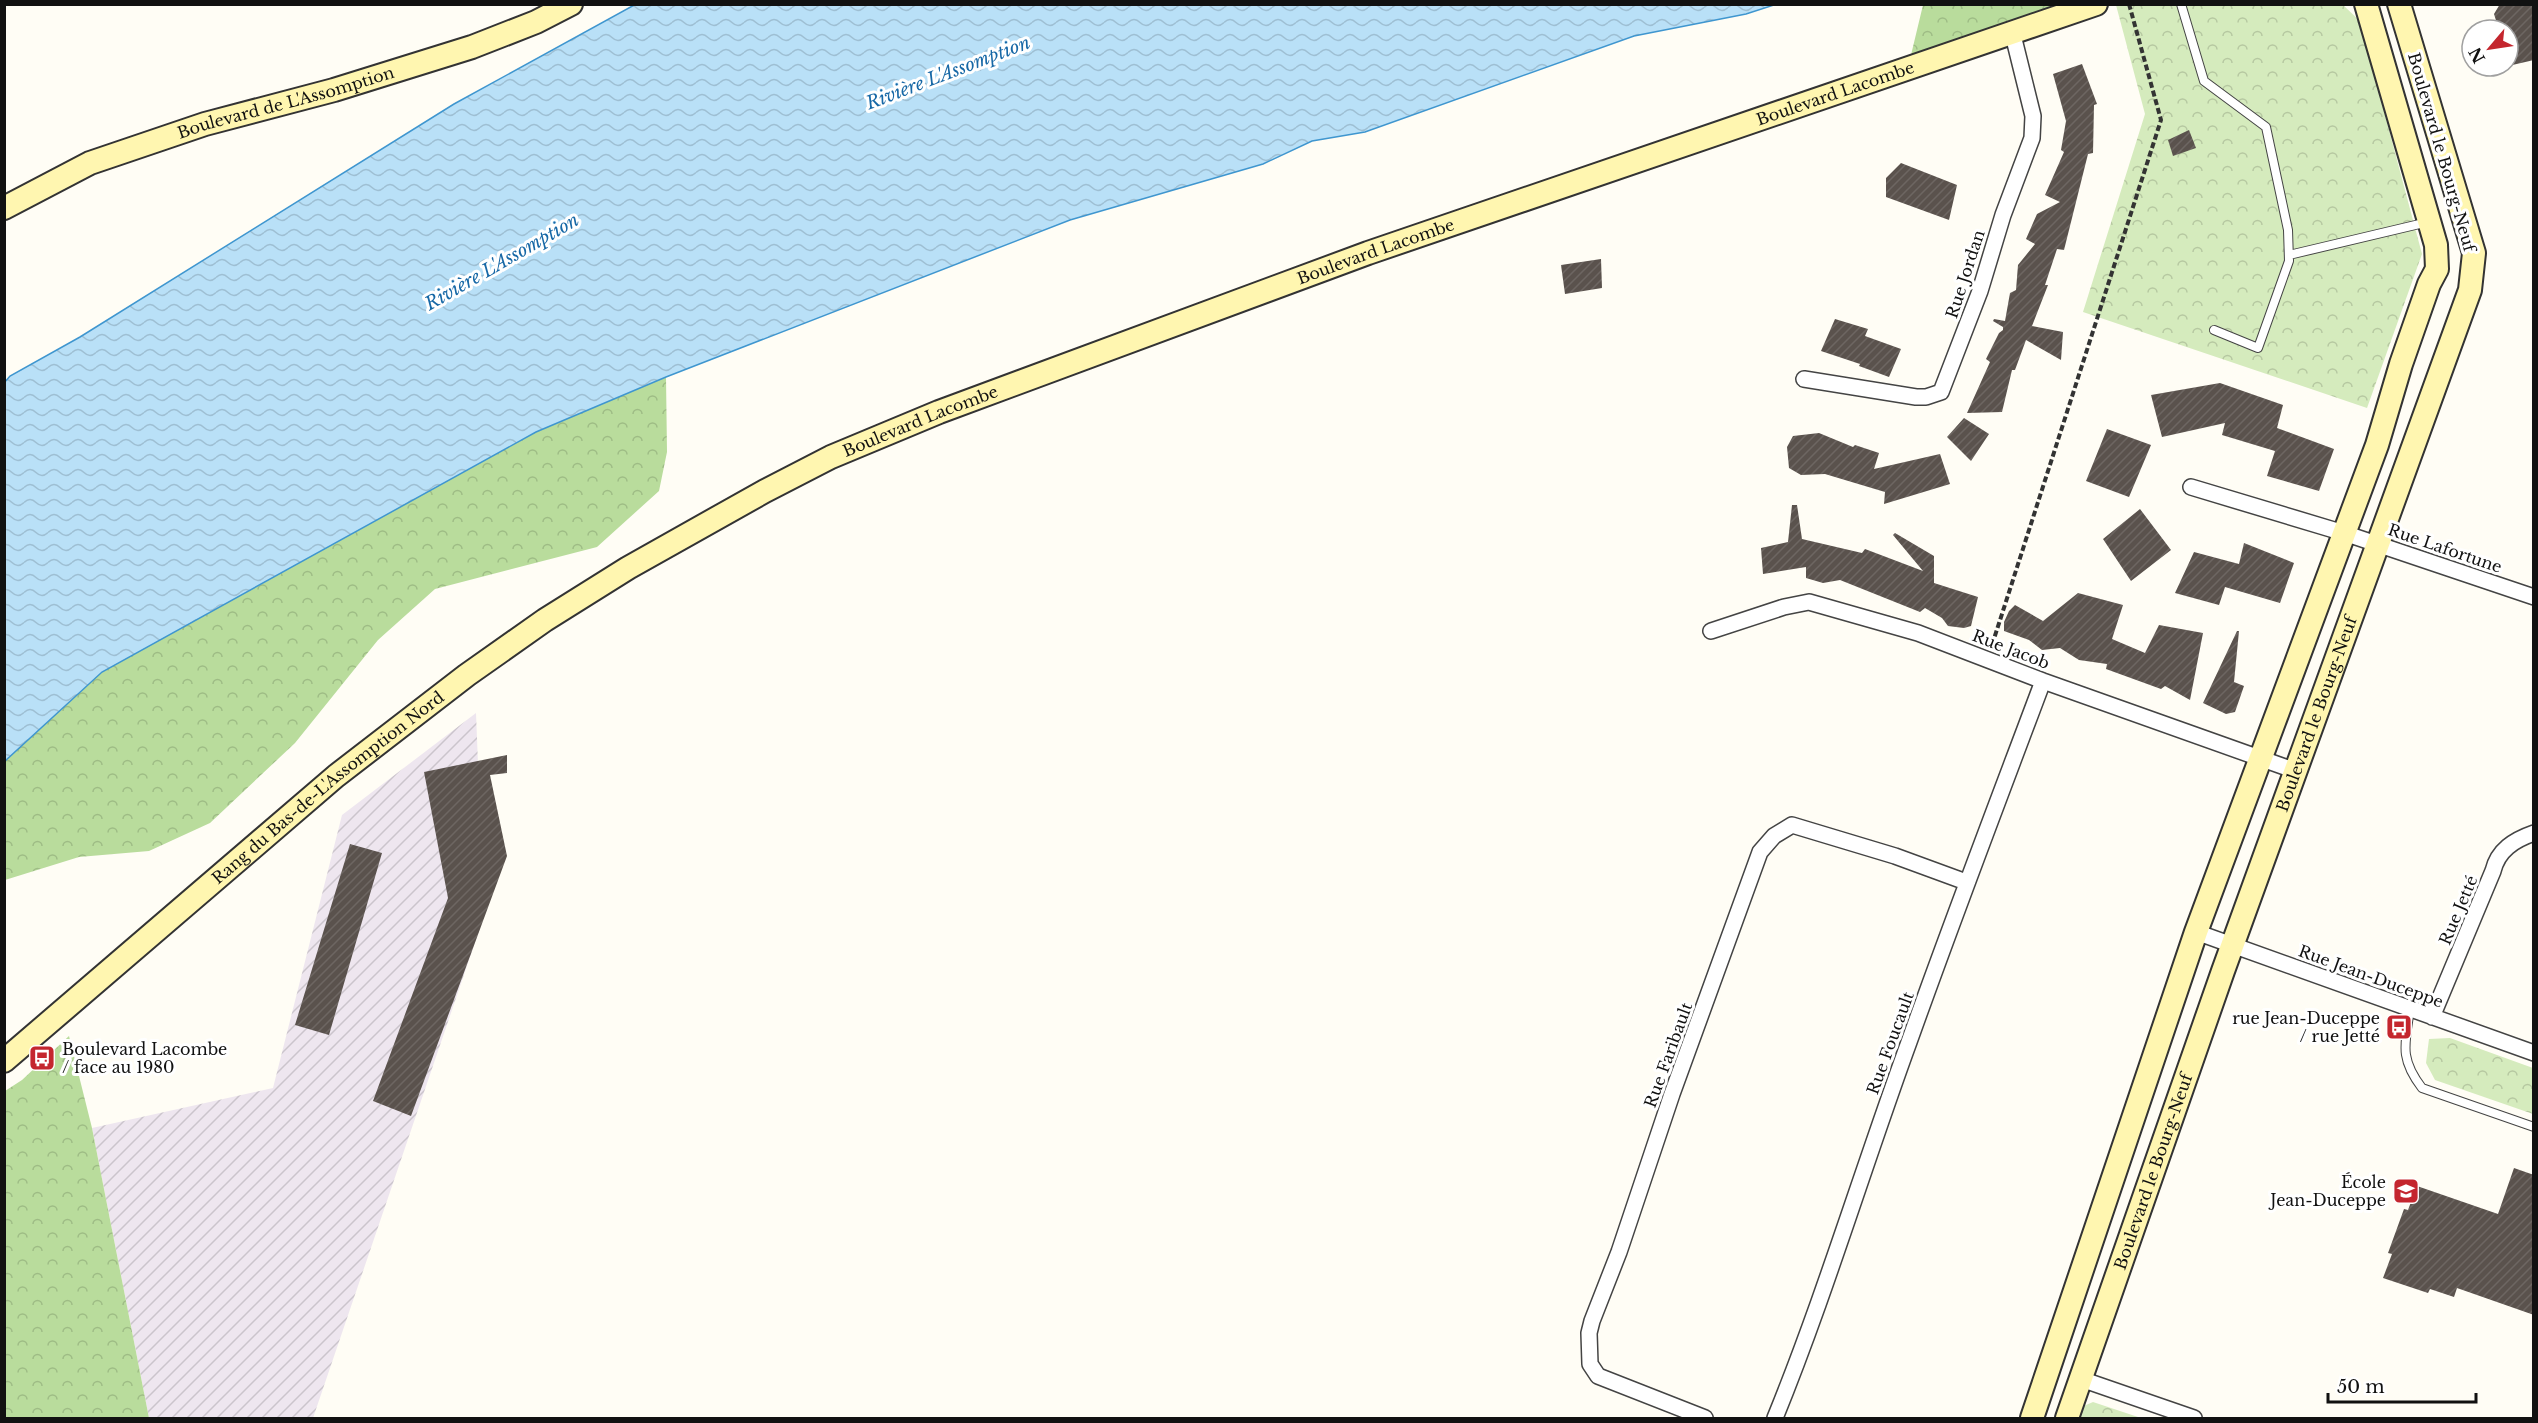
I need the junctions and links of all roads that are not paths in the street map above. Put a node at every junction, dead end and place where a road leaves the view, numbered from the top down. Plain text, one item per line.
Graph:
1 (571, 4) edge
2 (2096, 4) edge
3 (2181, 4) edge
4 (2366, 7) edge
5 (2400, 7) edge
6 (2012, 32) junction
7 (4, 208) edge
8 (2428, 222) junction
9 (2289, 255) junction
10 (2214, 330) dead end
11 (1804, 379) dead end
12 (2191, 487) dead end
13 (2344, 533) junction
14 (673, 541) joint
15 (2378, 545) junction
16 (2534, 597) edge
17 (1711, 631) dead end
18 (2043, 681) junction
19 (2259, 758) junction
20 (2296, 771) junction
21 (2534, 833) edge
22 (1966, 882) junction
23 (2196, 932) junction
24 (2232, 945) junction
25 (2410, 1009) junction
26 (2432, 1017) junction
27 (2534, 1053) edge
28 (4, 1061) edge
29 (2534, 1127) edge
30 (2081, 1380) junction
31 (1705, 1419) edge
32 (1775, 1419) edge
33 (2032, 1419) edge
34 (2067, 1419) edge
35 (2194, 1419) edge

1 - 7 street, Boulevard de L'Assomption
2 - 6 street, Boulevard Lacombe
3 - 9 lane
4 - 8 street, Boulevard le Bourg-Neuf
5 - 15 street, Boulevard le Bourg-Neuf
6 - 11 street, Rue Jordan
6 - 14 street, Boulevard Lacombe
8 - 9 lane
8 - 13 street, Boulevard le Bourg-Neuf
9 - 10 lane
12 - 13 street, Rue Lafortune
13 - 15 street, Rue Lafortune
13 - 19 street, Boulevard le Bourg-Neuf
14 - 28 street, Rang du Bas-de-L'Assomption Nord
15 - 16 street, Rue Lafortune
15 - 20 street, Boulevard le Bourg-Neuf
17 - 18 street, Rue Jacob
18 - 19 street, Rue Jacob
18 - 22 street, Rue Foucault
19 - 20 street, Rue Jacob
19 - 23 street, Boulevard le Bourg-Neuf
20 - 24 street, Boulevard le Bourg-Neuf
21 - 26 street, Rue Jetté
22 - 31 street, Rue Faribault
22 - 32 street, Rue Foucault
23 - 24 street, Rue Jean-Duceppe
23 - 33 street, Boulevard le Bourg-Neuf
24 - 25 street, Rue Jean-Duceppe
24 - 30 street, Boulevard le Bourg-Neuf
25 - 26 street, Rue Jean-Duceppe
25 - 29 lane
26 - 27 street, Rue Jean-Duceppe
30 - 34 street, Boulevard le Bourg-Neuf
30 - 35 street

